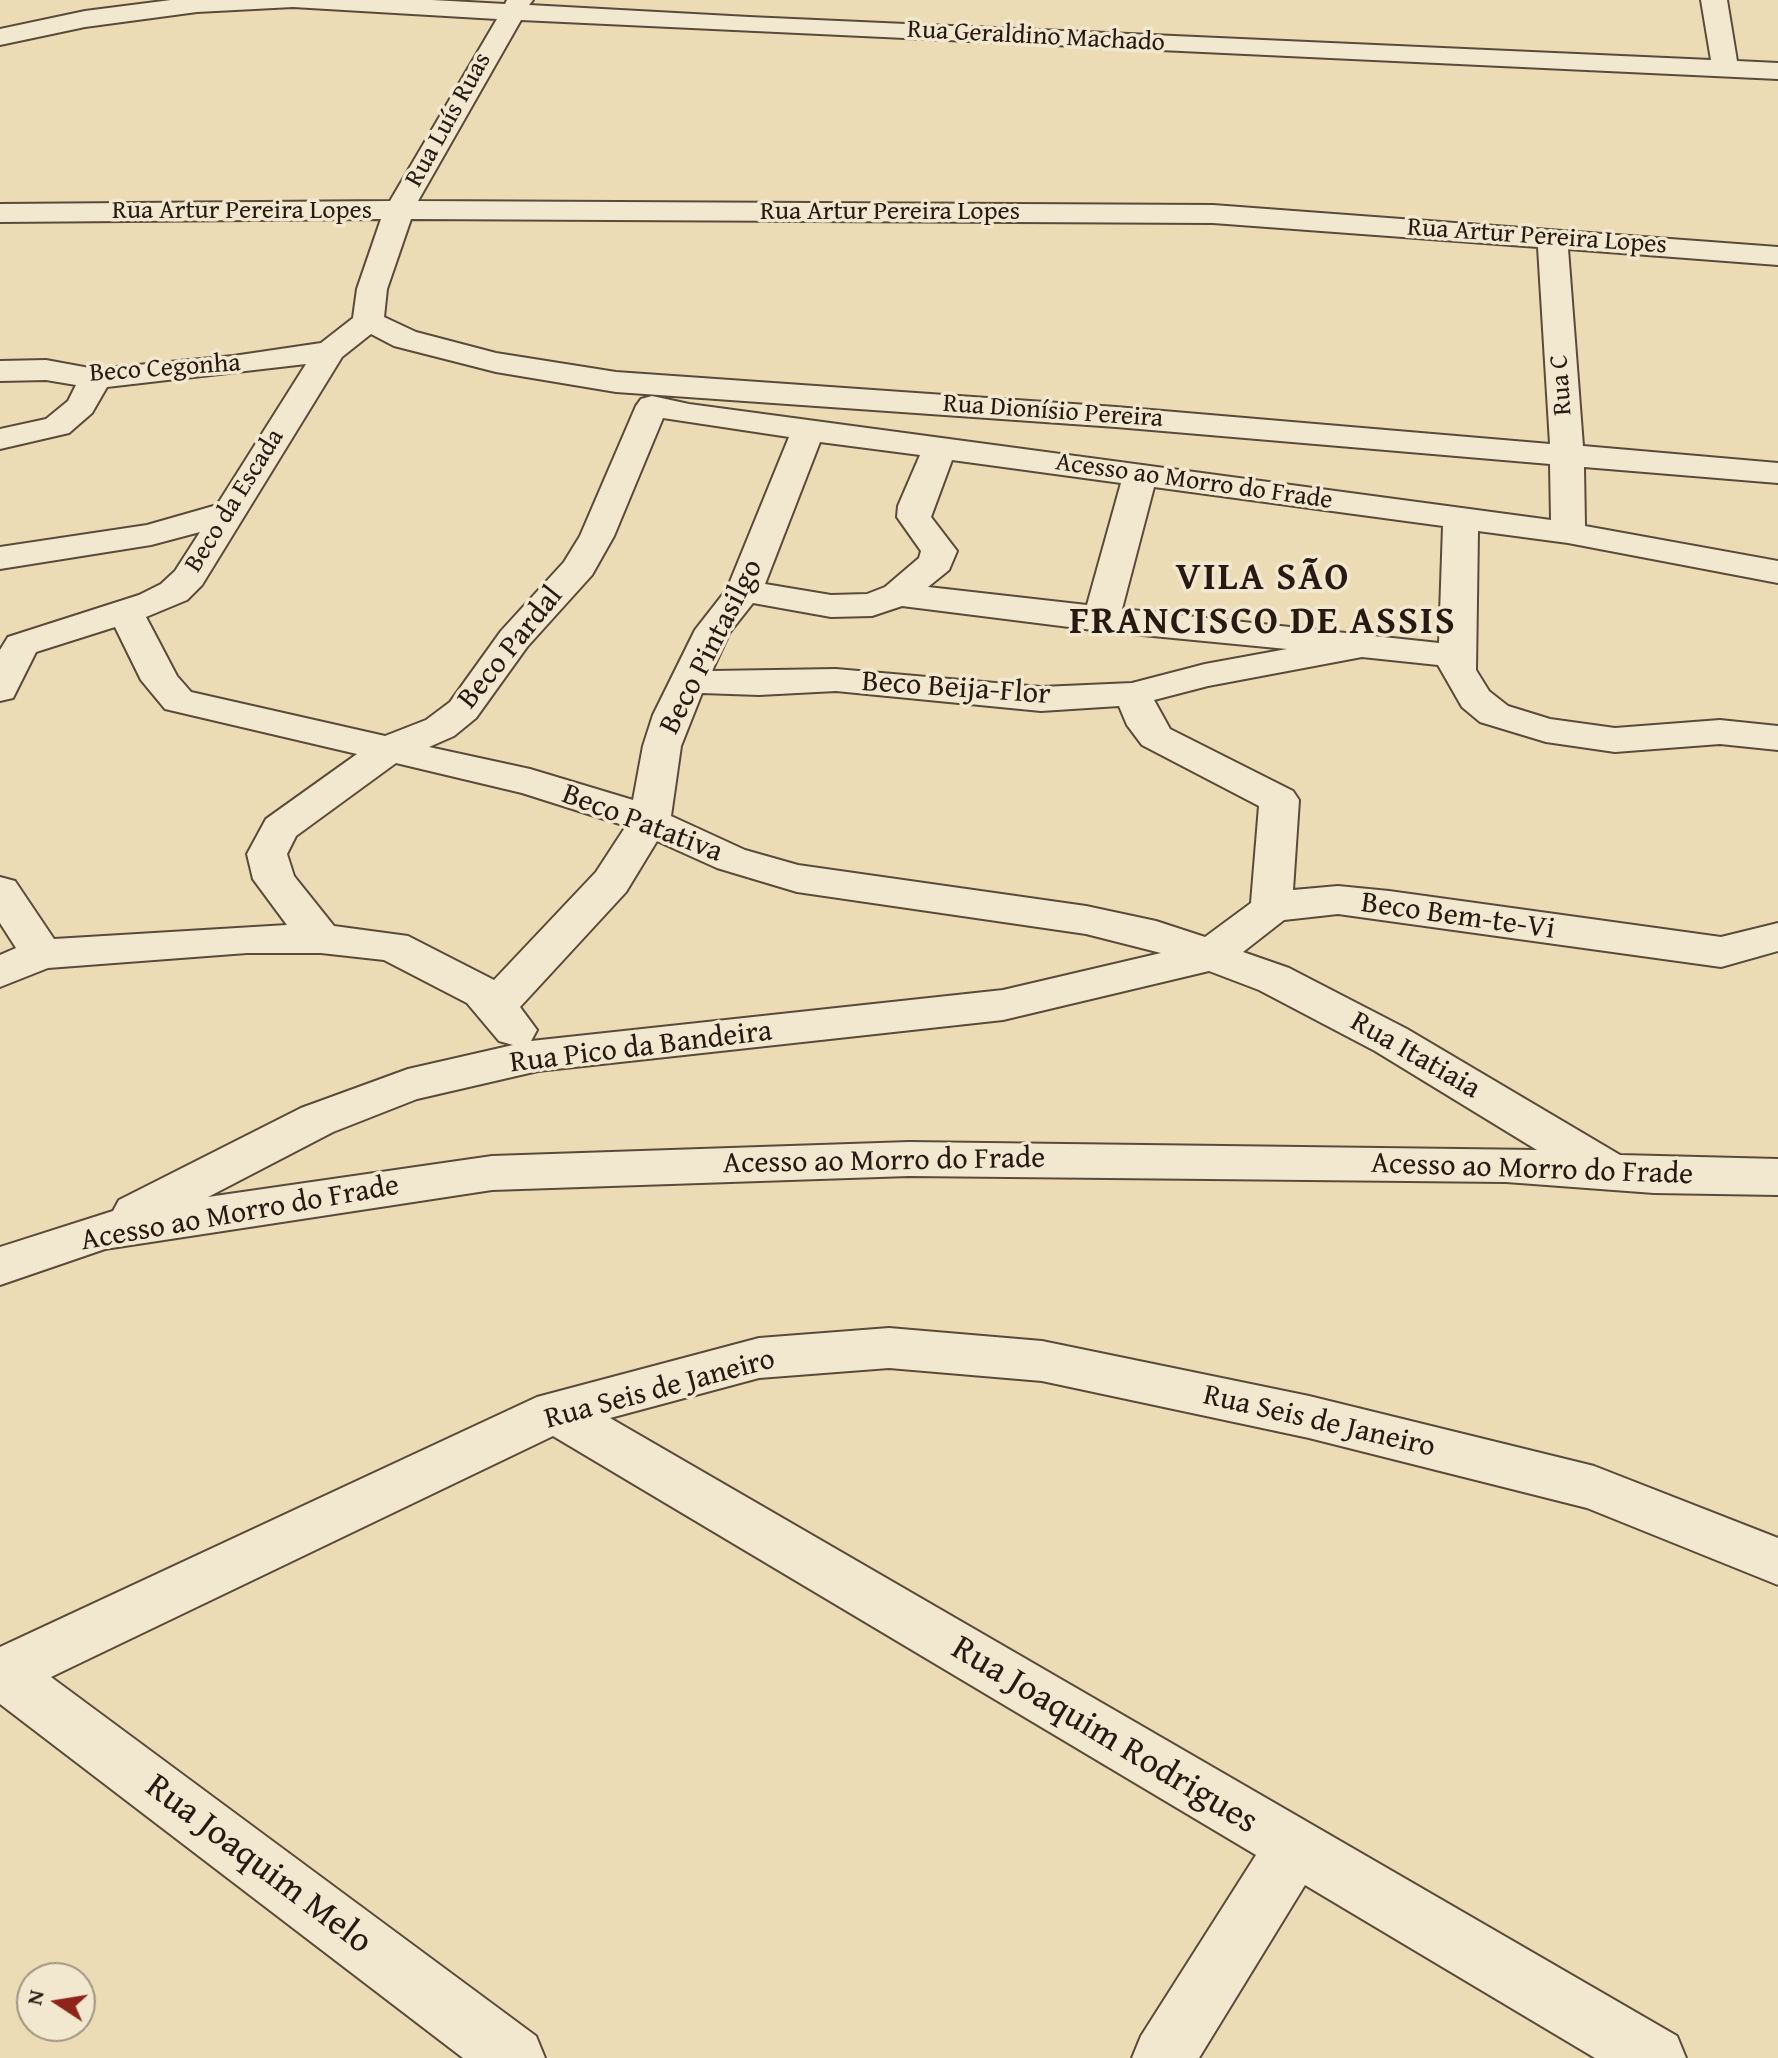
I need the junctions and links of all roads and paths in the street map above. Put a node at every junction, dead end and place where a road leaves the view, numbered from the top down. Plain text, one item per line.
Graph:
1 (293, 0) edge
2 (765, 0) edge
3 (1714, 0) edge
4 (515, 6) edge
5 (903, 6) dead end
6 (80, 10) edge
7 (749, 25) junction
8 (854, 29) junction
9 (0, 37) edge
10 (1725, 68) junction
11 (1778, 71) edge
12 (399, 210) junction
13 (0, 213) edge
14 (1552, 238) junction
15 (1778, 256) edge
16 (370, 305) junction
17 (330, 351) junction
18 (0, 371) edge
19 (95, 379) junction
20 (616, 382) junction
21 (652, 406) junction
22 (808, 430) junction
23 (0, 439) edge
24 (940, 448) junction
25 (1567, 455) junction
26 (1778, 473) edge
27 (1140, 475) junction
28 (229, 512) junction
29 (1461, 518) junction
30 (1568, 533) junction
31 (0, 558) edge
32 (1778, 572) edge
33 (744, 591) junction
34 (898, 595) junction
35 (126, 612) junction
36 (1101, 620) junction
37 (10, 645) edge
38 (1361, 646) junction
39 (1456, 656) junction
40 (689, 681) junction
41 (0, 690) edge
42 (1133, 694) junction
43 (1778, 738) edge
44 (391, 748) junction
45 (650, 820) junction
46 (0, 891) edge
47 (1271, 909) junction
48 (1778, 937) edge
49 (321, 939) junction
50 (42, 954) junction
51 (1209, 956) junction
52 (0, 972) edge
53 (494, 1007) junction
54 (538, 1055) junction
55 (1613, 1173) junction
56 (1778, 1177) edge
57 (102, 1231) junction
58 (0, 1266) edge
59 (555, 1412) junction
60 (1778, 1562) edge
61 (1, 1674) edge
62 (1294, 1848) junction
63 (514, 2058) edge
64 (1163, 2058) edge
65 (1655, 2058) edge

1 - 4 street, Rua Geraldino Machado
1 - 6 street, Rua Geraldino Machado
2 - 7 street
3 - 10 street
4 - 7 street, Rua Geraldino Machado
4 - 12 street, Rua Luís Ruas
5 - 8 street
6 - 9 street, Rua Geraldino Machado
7 - 8 street, Rua Geraldino Machado
8 - 10 street, Rua Geraldino Machado
10 - 11 street, Rua Geraldino Machado
12 - 13 street, Rua Artur Pereira Lopes
12 - 14 street, Rua Artur Pereira Lopes
12 - 16 street, Rua Luís Ruas
14 - 15 street, Rua Artur Pereira Lopes
14 - 25 street, Rua C
16 - 17 street, Beco da Escada
16 - 20 street, Rua Dionísio Pereira
17 - 19 street, Beco Cegonha
17 - 28 street, Beco da Escada
18 - 19 street, Beco Cegonha
19 - 23 street
20 - 21 street, Acesso ao Morro do Frade
20 - 25 street, Rua Dionísio Pereira
21 - 22 street, Acesso ao Morro do Frade
21 - 44 street, Beco Pardal
22 - 24 street, Acesso ao Morro do Frade
22 - 33 street, Beco Pintasilgo
24 - 27 street, Acesso ao Morro do Frade
24 - 34 street
25 - 26 street, Rua Dionísio Pereira
25 - 30 street, Rua C
27 - 29 street, Acesso ao Morro do Frade
27 - 36 street
28 - 31 street
28 - 35 street, Beco da Escada
29 - 30 street, Acesso ao Morro do Frade
29 - 39 street
30 - 32 street, Acesso ao Morro do Frade
33 - 34 street
33 - 40 street, Beco Pintasilgo
34 - 36 street
35 - 37 street, Beco da Escada
35 - 44 street, Beco Patativa
36 - 38 street
37 - 41 street, Beco da Escada
38 - 39 street
38 - 42 street, Beco Beija-Flor
39 - 43 street
40 - 42 street, Beco Beija-Flor
40 - 45 street, Beco Pintasilgo
42 - 47 street
44 - 45 street, Beco Patativa
44 - 49 street, Beco Pardal
45 - 51 street, Beco Patativa
45 - 53 street, Beco Pintasilgo
46 - 50 street
47 - 48 street, Beco Bem-te-Vi
47 - 51 street, Beco Bem-te-Vi
49 - 50 street
49 - 53 street
50 - 52 street
51 - 54 street, Rua Pico da Bandeira
51 - 55 street, Rua Itatiaia
53 - 54 street
54 - 57 street, Rua Pico da Bandeira
55 - 56 street, Acesso ao Morro do Frade
55 - 57 street, Acesso ao Morro do Frade
57 - 58 street, Acesso ao Morro do Frade
59 - 60 street, Rua Seis de Janeiro
59 - 61 street, Rua Seis de Janeiro
59 - 62 street, Rua Joaquim Rodrigues
61 - 63 street, Rua Joaquim Melo
62 - 64 street
62 - 65 street, Rua Joaquim Rodrigues

